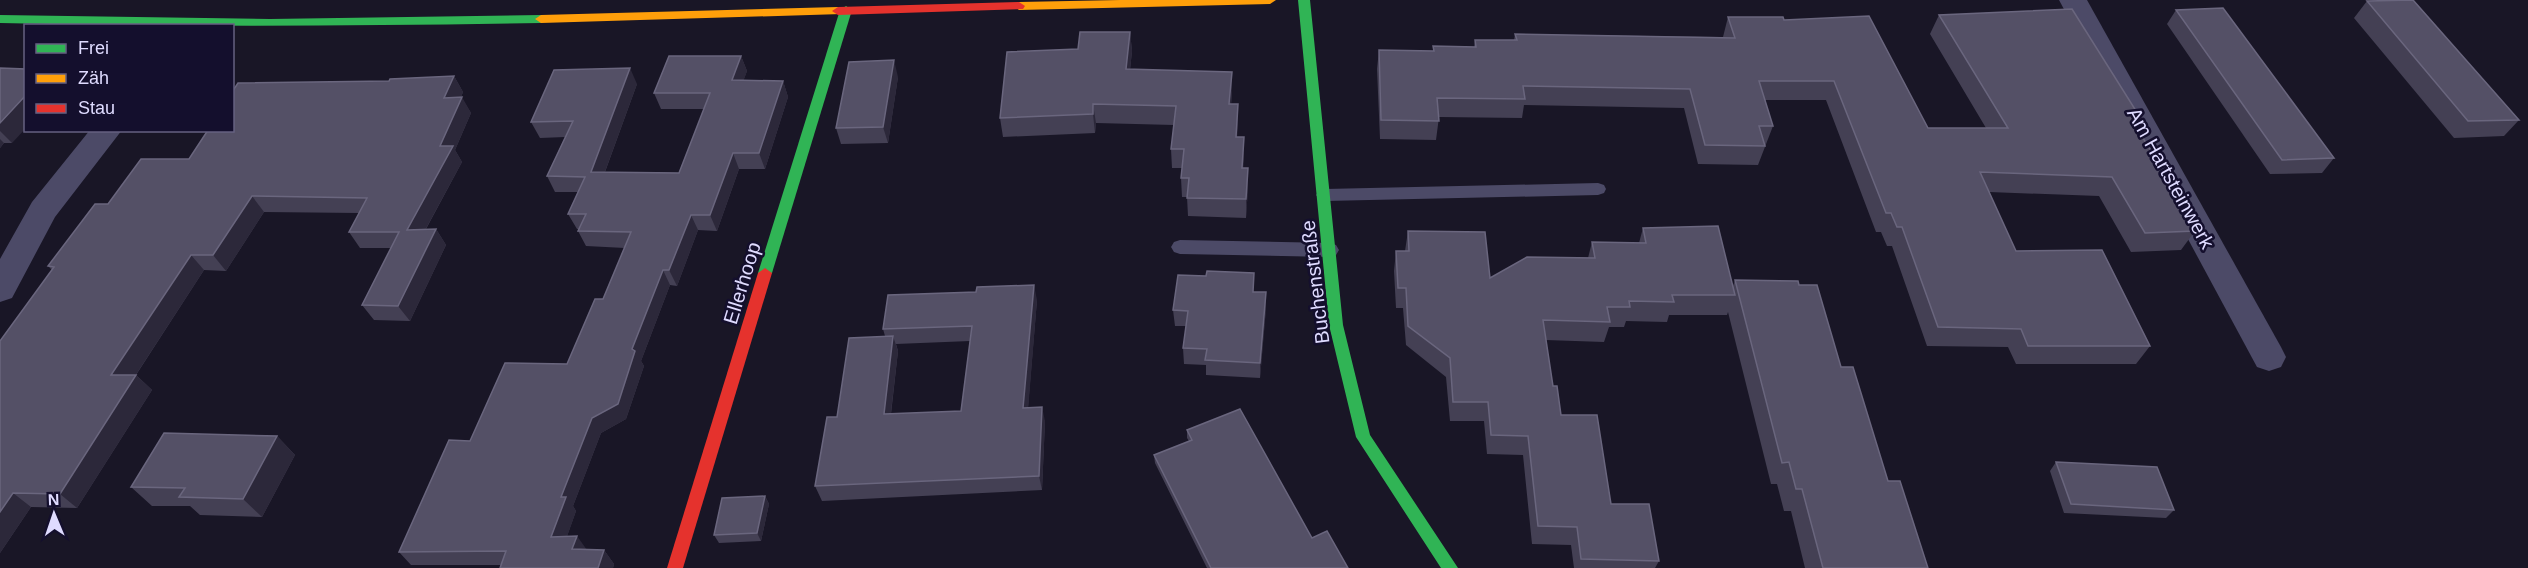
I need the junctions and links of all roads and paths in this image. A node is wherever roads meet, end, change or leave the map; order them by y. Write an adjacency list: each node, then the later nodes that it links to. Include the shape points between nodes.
1 (1270, 0): 4 (street)
2 (1304, 0): 9 (street, Buchenstraße)
3 (2073, 0): 13 (street, Am Hartsteinwerk)
4 (846, 10): 6 (street, via 339,24); 14 (street, Ellerhoop)
5 (0, 19): 6 (street)
6 (193, 24)
7 (105, 132): 12 (street, via 43,210)
8 (1598, 189): 9 (lane)
9 (1325, 195): 11 (street, Buchenstraße)
10 (1180, 247): 11 (lane)
11 (1329, 250): 15 (street, Buchenstraße, via 1336,325 1363,437)
12 (0, 289)
13 (2269, 357)
14 (675, 568)
15 (1450, 568)

